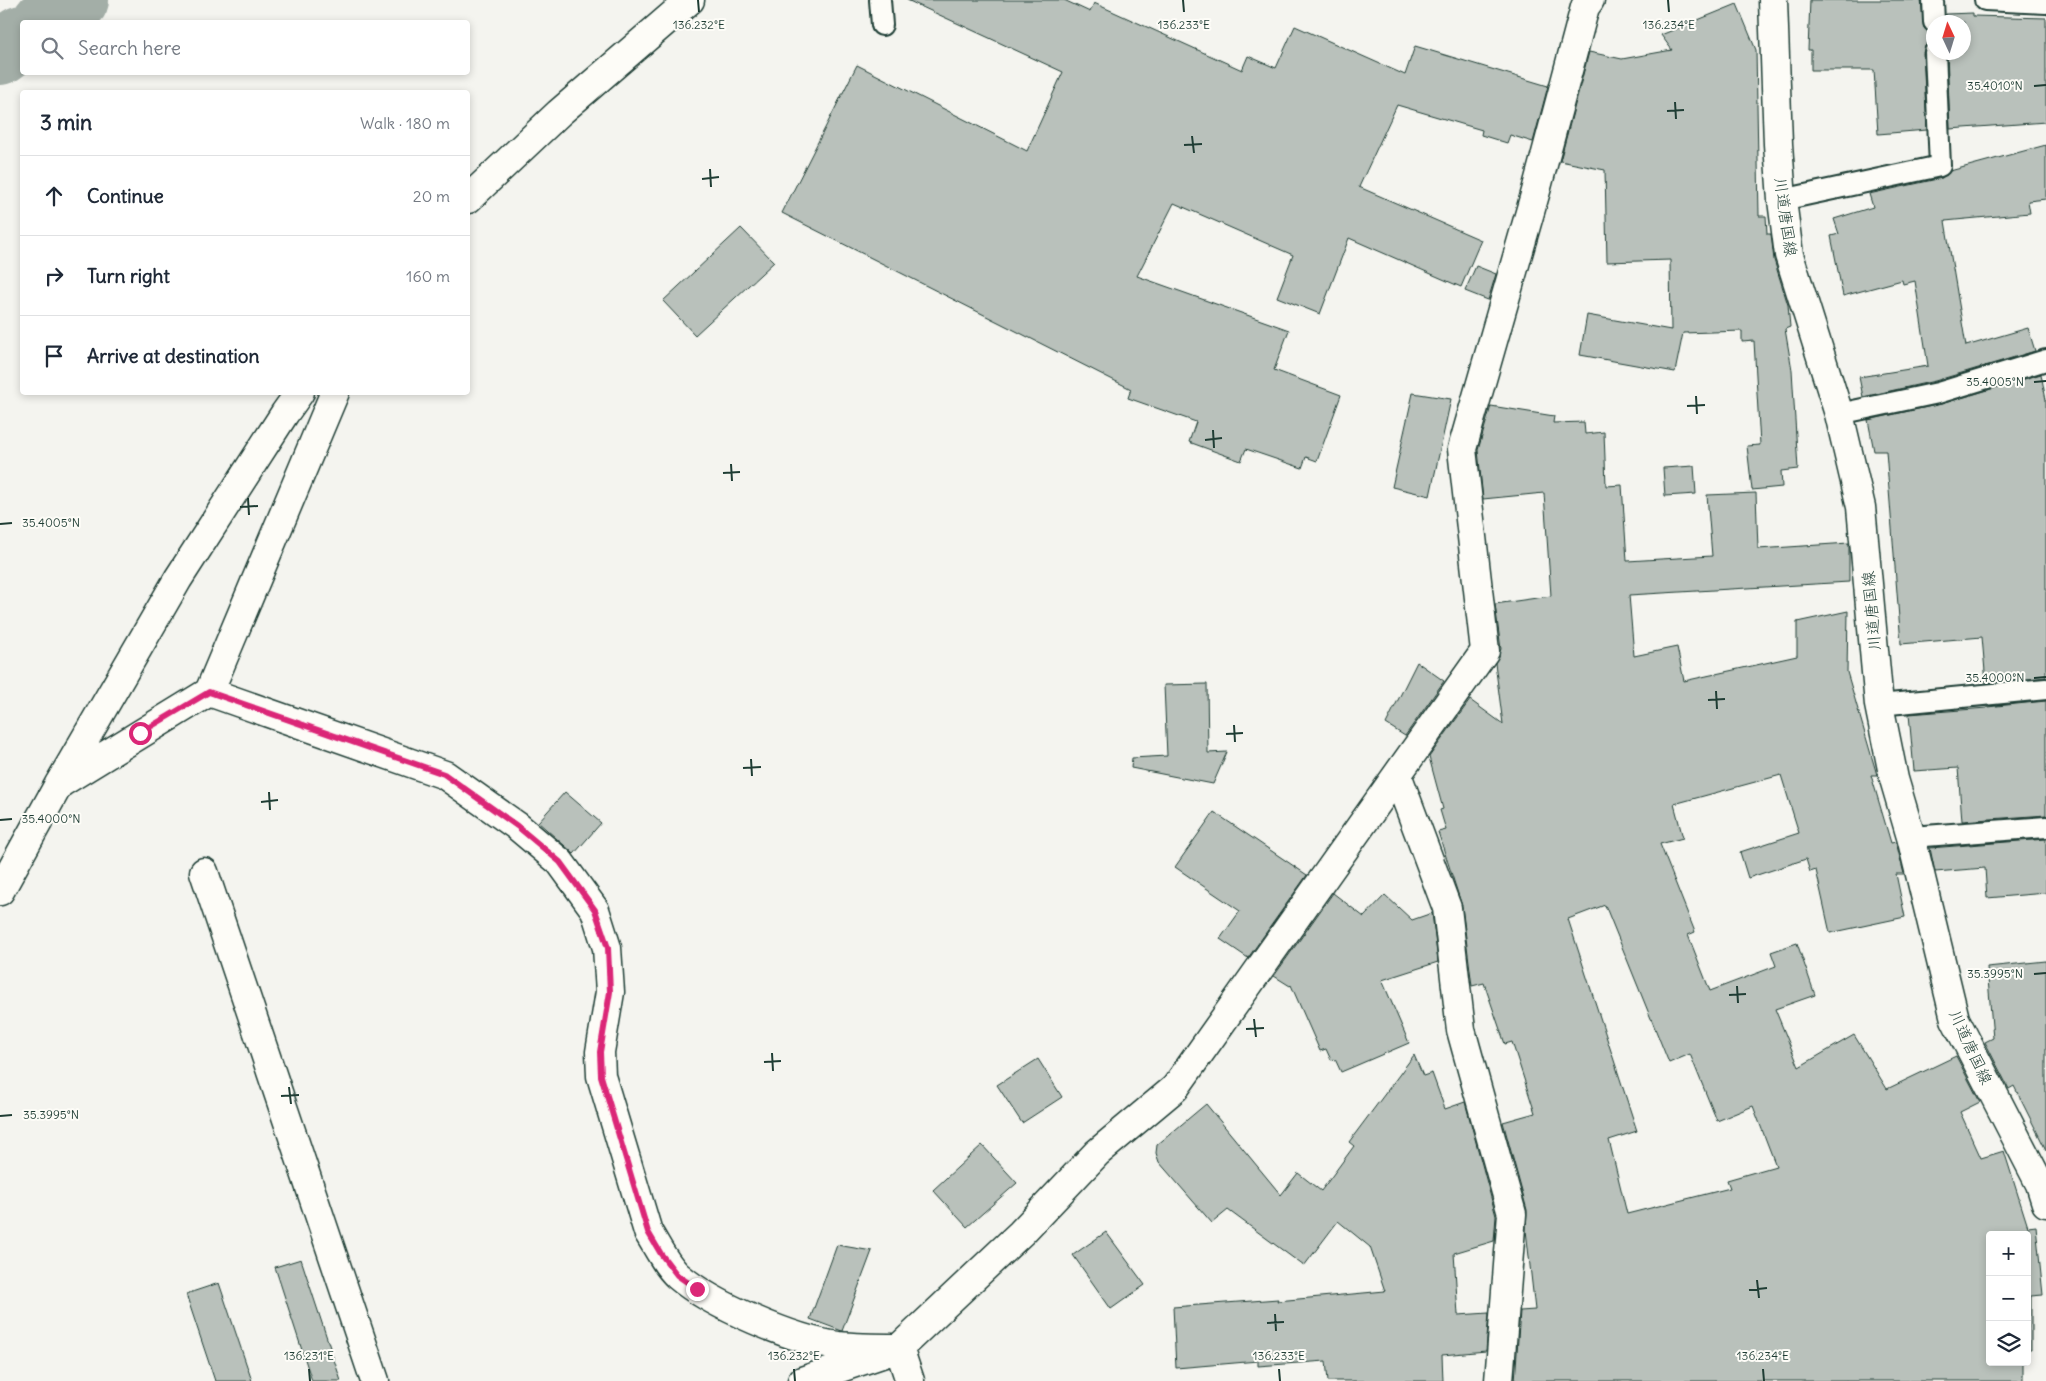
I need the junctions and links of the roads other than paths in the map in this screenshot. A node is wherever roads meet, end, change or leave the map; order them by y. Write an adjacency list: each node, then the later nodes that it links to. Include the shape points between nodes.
1 (690, 0): 11 (street, via 559,113)
2 (880, 0): 9 (lane)
3 (1590, 0): 20 (street, via 1585,7 1462,449 1486,652)
4 (1773, 0): 12 (street, 川道唐国線)
5 (1933, 0): 8 (lane)
6 (1985, 0): 7 (lane)
7 (2046, 2)
8 (1934, 15)
9 (882, 25)
10 (1935, 60): 12 (lane, via 1940,166)
11 (470, 197)
12 (1782, 200): 16 (street, 川道唐国線, via 1789,255)
13 (2046, 360): 16 (lane, via 1938,393)
14 (298, 395): 21 (street, via 178,579)
15 (334, 395): 18 (street)
16 (1839, 414): 19 (street, 川道唐国線, via 1861,507)
17 (2046, 689): 19 (lane)
18 (209, 692): 21 (street); 27 (street, via 444,774 517,826 560,862 595,910 608,948 610,992 600,1052 601,1076 648,1232 661,1254 677,1275 697,1289 721,1304 787,1333 837,1346)
19 (1879, 705): 23 (street, 川道唐国線)
20 (1398, 777): 27 (street, via 1175,1088 1097,1153 1021,1233); 31 (street, via 1447,908 1461,1030 1512,1214)
21 (59, 784): 25 (street)
22 (2046, 827): 23 (lane)
23 (1910, 837): 26 (street, 川道唐国線, via 1955,1020 2040,1184)
24 (204, 872): 28 (street)
25 (0, 891)
26 (2046, 1203)
27 (899, 1348): 29 (street); 30 (street)
28 (375, 1381)
29 (802, 1381)
30 (910, 1381)
31 (1500, 1381)

